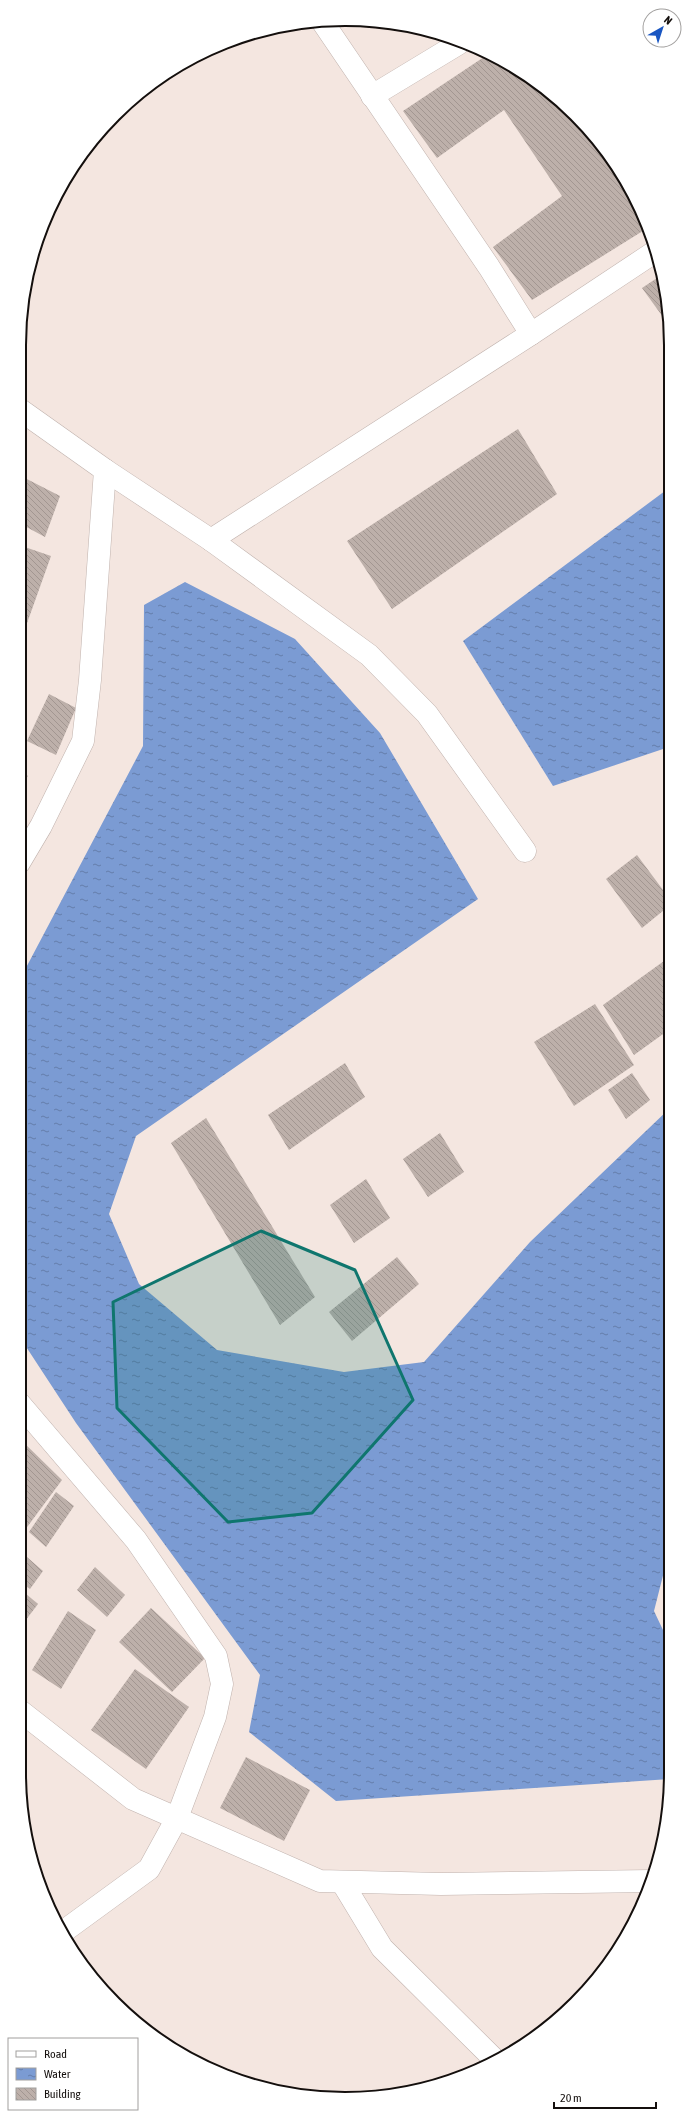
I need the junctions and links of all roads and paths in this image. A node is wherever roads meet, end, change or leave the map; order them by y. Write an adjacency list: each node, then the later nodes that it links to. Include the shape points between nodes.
1 (326, 27): 3 (street)
2 (455, 46): 3 (street)
3 (372, 96): 5 (street, via 489,267)
4 (651, 254): 5 (street)
5 (531, 334): 8 (street)
6 (26, 414): 7 (street)
7 (105, 470): 8 (street); 10 (street, via 90,680 83,741)
8 (211, 540): 9 (street, via 369,655 427,714)
9 (525, 850)
10 (26, 851)
11 (26, 1411): 13 (street, via 136,1540 216,1656 222,1684 215,1717)
12 (26, 1716): 13 (street, via 132,1799)
13 (177, 1818): 15 (street, via 320,1881); 16 (street, via 149,1869)
14 (645, 1881): 15 (street, via 441,1884)
15 (342, 1882): 17 (street, via 382,1948)
16 (67, 1929)
17 (491, 2056)

